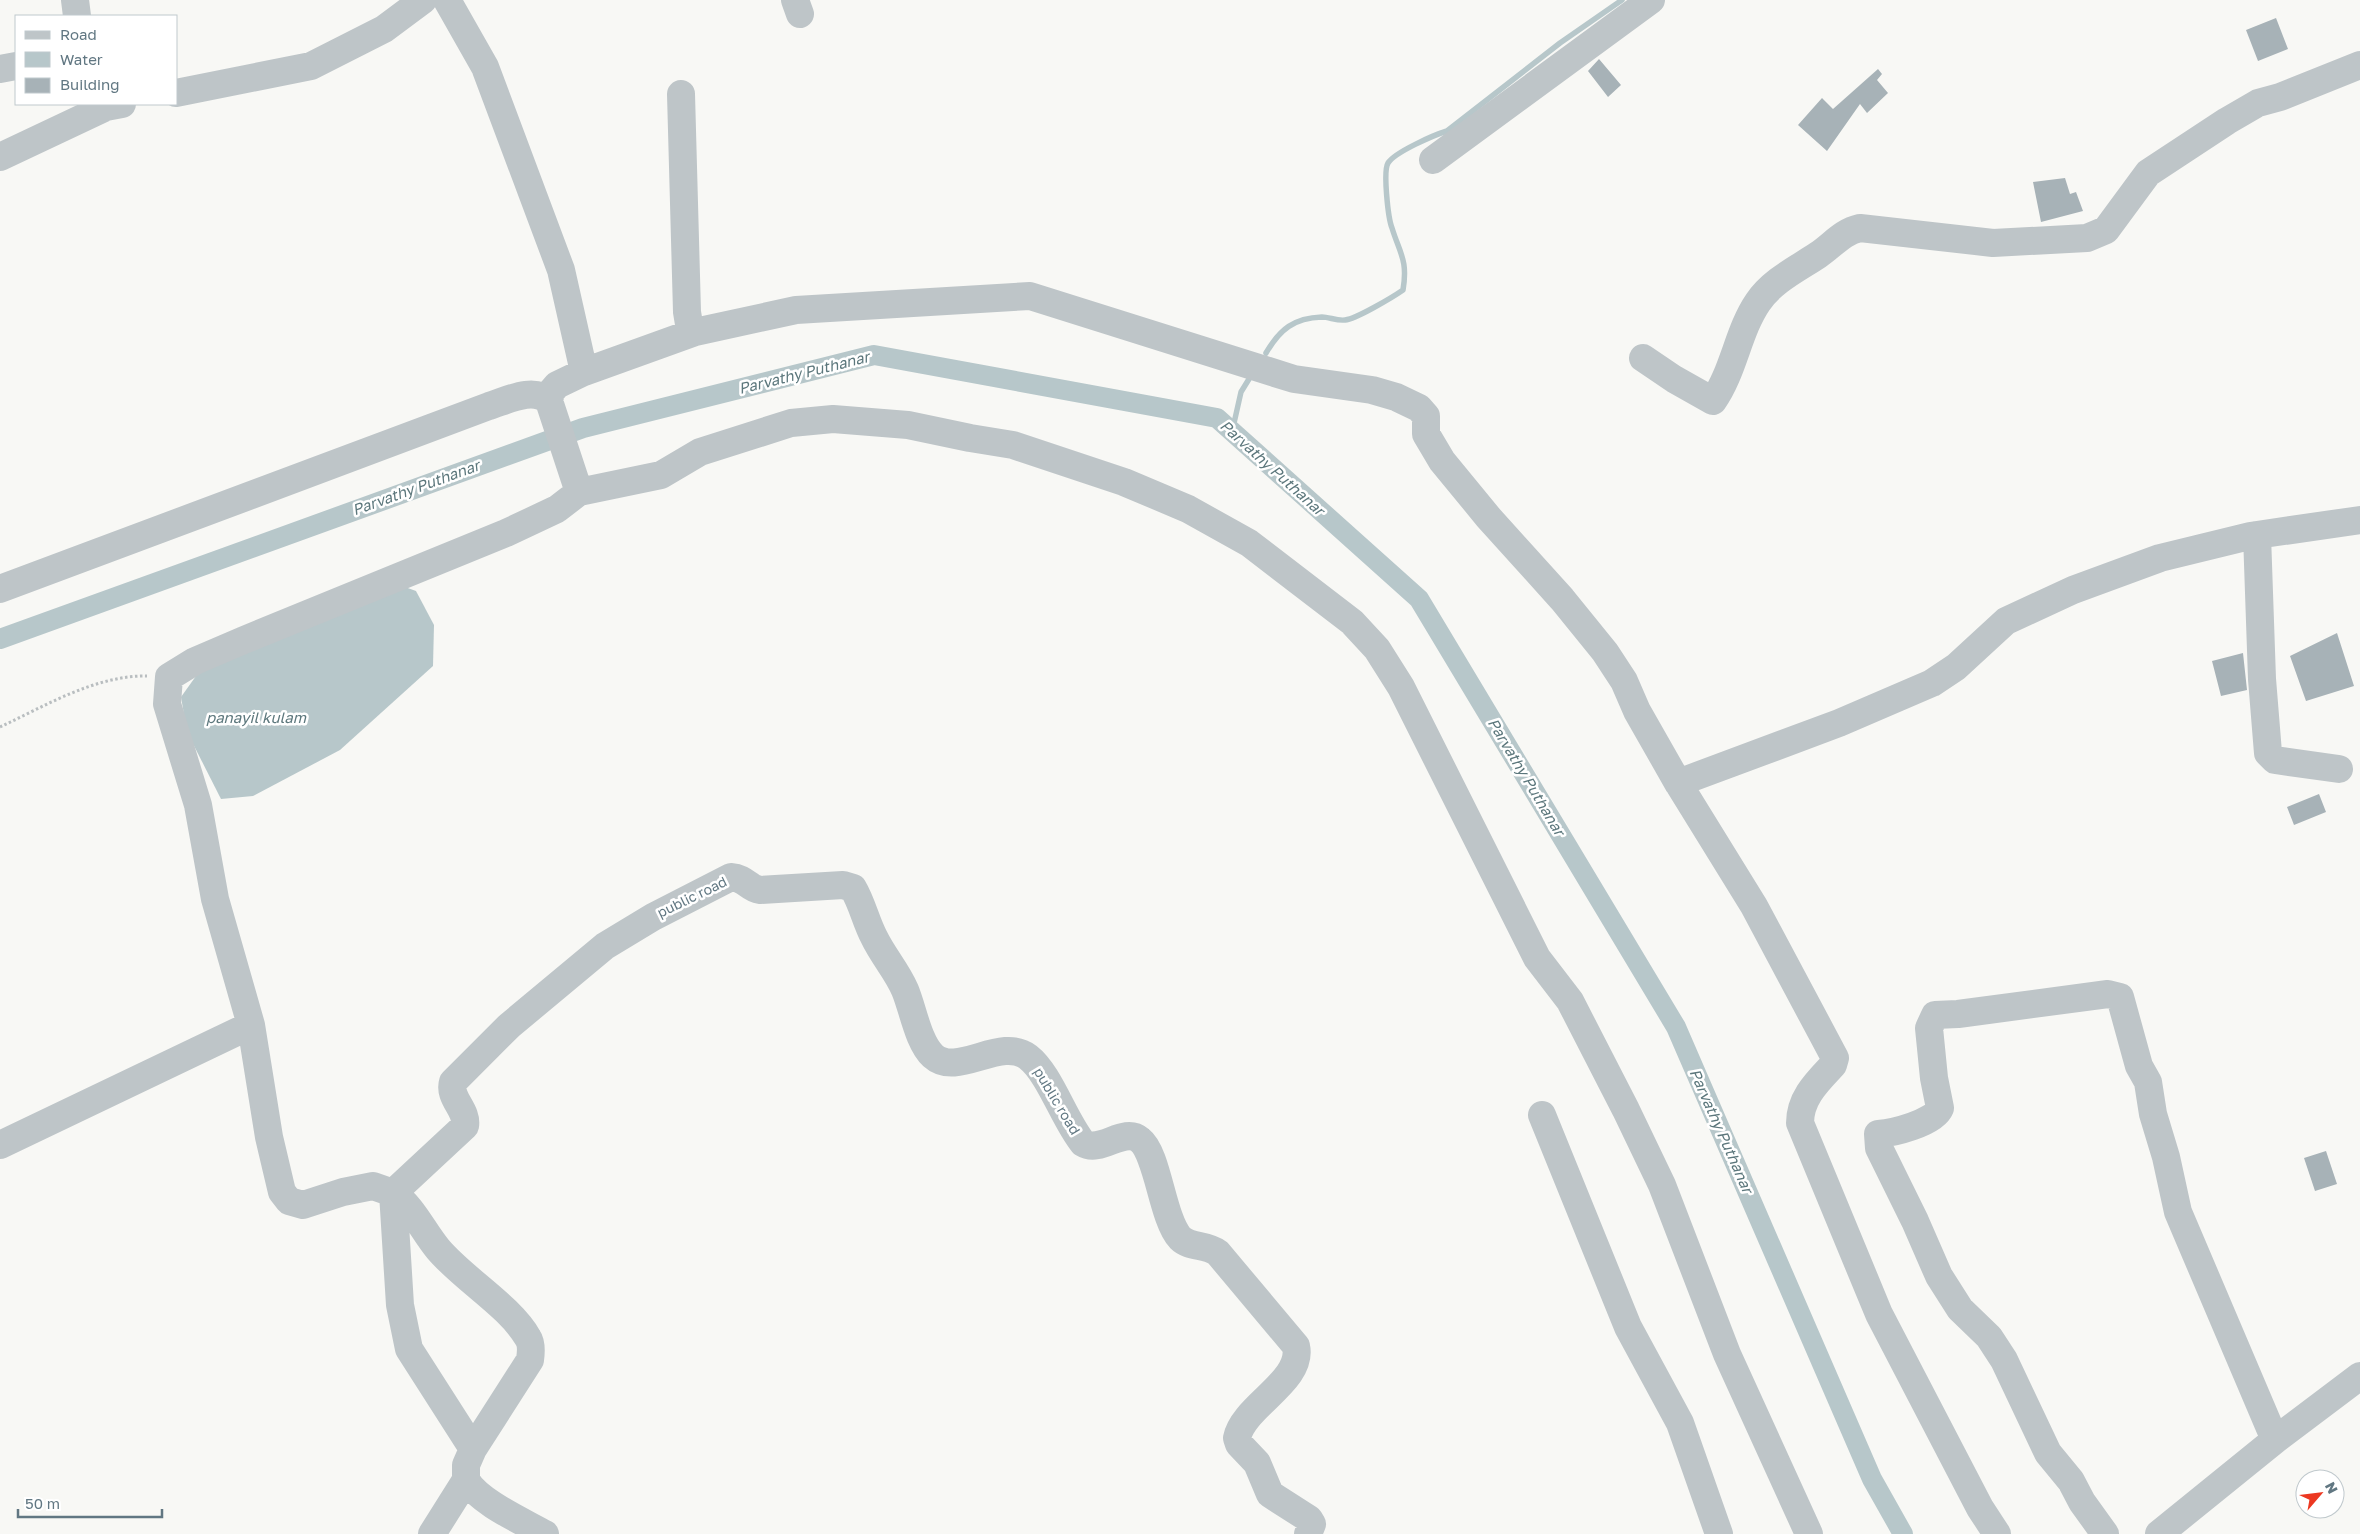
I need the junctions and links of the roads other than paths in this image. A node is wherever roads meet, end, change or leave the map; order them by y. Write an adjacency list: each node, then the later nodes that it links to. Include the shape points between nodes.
1 (75, 0): 5 (street)
2 (423, 0): 9 (street, via 384,29 311,66)
3 (447, 0): 16 (street, via 485,67 558,261)
4 (1651, 0): 13 (street)
5 (77, 15)
6 (2360, 65): 15 (street, via 2258,103 2227,122 2148,173 2106,230 2087,238 1993,243 1860,228 1843,235 1790,272 1757,303 1714,401)
7 (15, 66): 8 (street)
8 (0, 69)
9 (178, 93)
10 (681, 94): 14 (street, via 687,312 689,324)
11 (111, 105): 12 (street)
12 (0, 157)
13 (1432, 160)
14 (695, 332): 16 (street); 23 (street, via 796,310 1030,296 1294,380 1372,390 1404,401 1424,411 1426,434 1442,461 1604,652 1624,682)
15 (1643, 358)
16 (584, 372): 17 (street, via 557,384)
17 (549, 401): 18 (street); 21 (street, via 539,395 528,394 489,406)
18 (577, 484): 24 (street, via 557,509 506,533 236,643 195,661 170,677 167,704 198,806 215,899); 36 (street, via 661,475 700,452 791,423 833,419 908,425 1013,445 1124,482 1188,509 1249,544 1352,622 1377,649 1397,680 1533,950 1570,1001 1626,1110 1662,1185 1727,1354)
19 (2360, 520): 20 (street)
20 (2257, 535): 22 (street, via 2268,753 2276,760); 23 (street, via 2160,558 2073,590 2006,621 1956,667 1932,683 1839,723)
21 (0, 589)
22 (2339, 769)
23 (1678, 783): 37 (street, via 1754,906 1835,1058 1833,1065 1806,1096 1800,1123 1879,1314 1980,1508)
24 (251, 1025): 26 (street); 27 (street, via 268,1137 282,1192 289,1201 303,1205 373,1186)
25 (1542, 1115): 35 (street, via 1628,1327 1680,1423)
26 (0, 1144)
27 (393, 1193): 30 (street, via 400,1305 409,1349); 30 (street, via 410,1208 450,1262 514,1320 529,1339 530,1360); 34 (street, public road, via 465,1126 466,1119 452,1092 452,1082 509,1026 605,946 731,877 740,878 760,890 843,885 853,888 875,940 896,971 923,1042 932,1055 948,1062 1009,1050 1020,1052 1035,1063 1082,1143 1094,1147 1128,1136 1139,1138 1149,1154 1180,1238 1189,1244 1218,1252 1262,1308 1293,1340 1297,1356 1293,1367 1247,1420 1237,1438 1257,1463 1270,1494 1309,1519 1312,1524)
28 (2358, 1381): 29 (street)
29 (2275, 1440): 38 (street, via 2178,1212 2148,1082 2139,1066 2120,997 2108,994 1935,1015 1929,1028 1940,1108 1934,1117 1878,1134 1879,1148 1916,1221 1939,1276 1960,1309 1989,1337 2004,1360 2048,1453 2072,1481 2082,1502); 39 (street)
30 (473, 1449): 31 (street, via 466,1465)
31 (466, 1480): 32 (street); 33 (street, via 498,1507)
32 (432, 1534)
33 (545, 1534)
34 (1308, 1534)
35 (1719, 1534)
36 (1809, 1534)
37 (1997, 1534)
38 (2105, 1534)
39 (2159, 1534)

